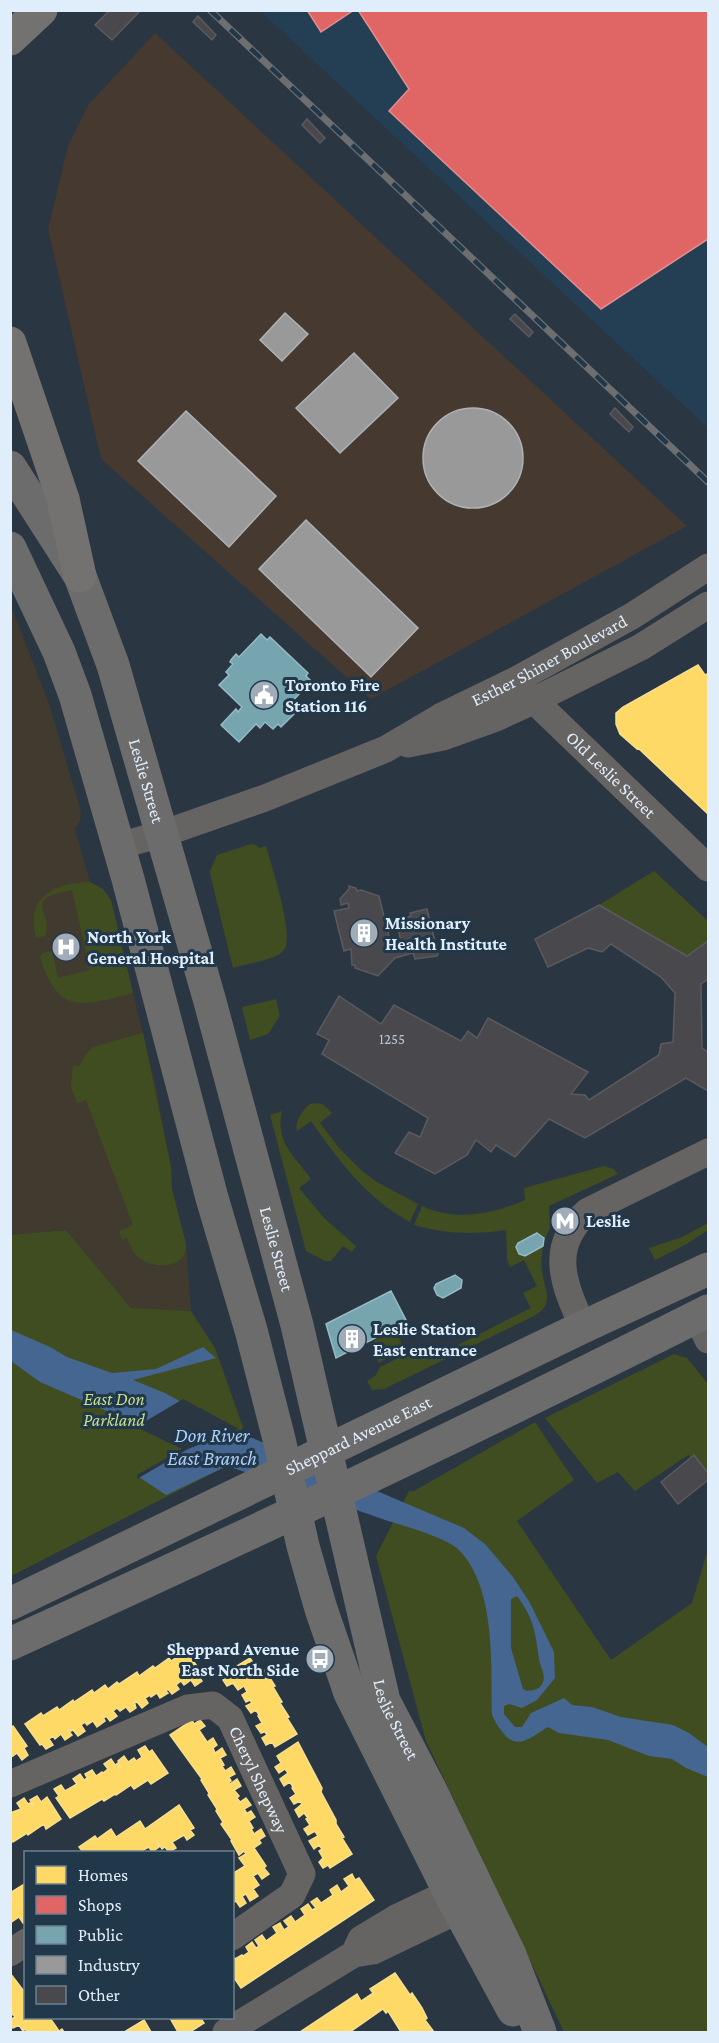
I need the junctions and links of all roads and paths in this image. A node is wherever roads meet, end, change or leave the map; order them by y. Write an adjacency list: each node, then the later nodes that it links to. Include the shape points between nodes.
1 (40, 10): 2 (highway)
2 (12, 37)
3 (10, 343): 7 (highway, via 63,499)
4 (10, 467): 7 (main road, Leslie Street)
5 (10, 548): 13 (main road, Leslie Street, via 75,695)
6 (708, 567): 9 (street, Esther Shiner Boulevard, via 632,616)
7 (80, 576): 12 (main road, Leslie Street, via 113,665)
8 (708, 605): 10 (street, Esther Shiner Boulevard, via 641,647)
9 (514, 681): 10 (street, Old Leslie Street); 11 (street, Esther Shiner Boulevard)
10 (533, 702): 11 (street, Esther Shiner Boulevard, via 443,737); 14 (street, Old Leslie Street)
11 (386, 749): 12 (street, Esther Shiner Boulevard)
12 (162, 834): 13 (street, Esther Shiner Boulevard); 19 (main road, Leslie Street, via 297,1325)
13 (118, 846): 20 (main road, Leslie Street)
14 (708, 868)
15 (708, 1152): 18 (street, via 588,1211 578,1220 564,1249 562,1272)
16 (708, 1269): 18 (main road, Sheppard Avenue East)
17 (704, 1322): 21 (main road)
18 (583, 1327): 19 (main road, Sheppard Avenue East)
19 (327, 1451): 20 (main road, Sheppard Avenue East); 21 (main road, Leslie Street)
20 (286, 1470): 22 (main road, Leslie Street); 23 (main road, Sheppard Avenue East)
21 (337, 1493): 22 (main road); 26 (main road, Leslie Street, via 384,1701 430,1789)
22 (295, 1512): 24 (main road); 26 (main road, Leslie Street, via 321,1609 350,1694)
23 (10, 1604)
24 (10, 1644)
25 (10, 1784): 27 (street, Cheryl Shepway, via 188,1708 213,1705 230,1718 302,1874 292,1895)
26 (466, 1895): 30 (street, via 446,1916 373,1951 354,1954); 31 (main road, Leslie Street); 32 (main road, Leslie Street, via 510,1955)
27 (234, 1936)
28 (24, 1943): 29 (street)
29 (10, 1953)
30 (238, 2025)
31 (525, 2032)
32 (540, 2032)

